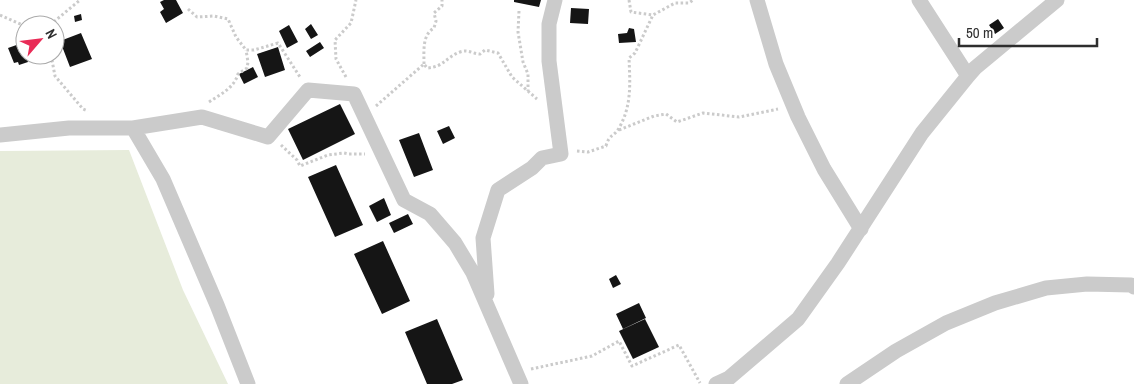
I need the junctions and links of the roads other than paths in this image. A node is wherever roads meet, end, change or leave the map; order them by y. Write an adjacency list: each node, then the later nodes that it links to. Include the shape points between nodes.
1 (555, 0): 10 (street, via 550,24 549,61 560,154 542,158 498,190 483,238)
2 (758, 0): 8 (street, via 776,64 794,106 824,169)
3 (919, 0): 5 (street)
4 (1057, 0): 5 (street)
5 (968, 76): 8 (street, via 922,133)
6 (133, 128): 7 (street, via 69,128); 10 (street, via 202,117 268,137 308,90 354,94 404,200 430,214 455,243); 12 (street, via 163,179)
7 (0, 135)
8 (861, 228): 13 (street, via 798,319 729,378)
9 (1134, 287): 14 (street, via 1087,284 1046,288 995,302 946,323)
10 (488, 306): 11 (street)
11 (518, 378)
12 (248, 384)
13 (716, 384)
14 (847, 384)

